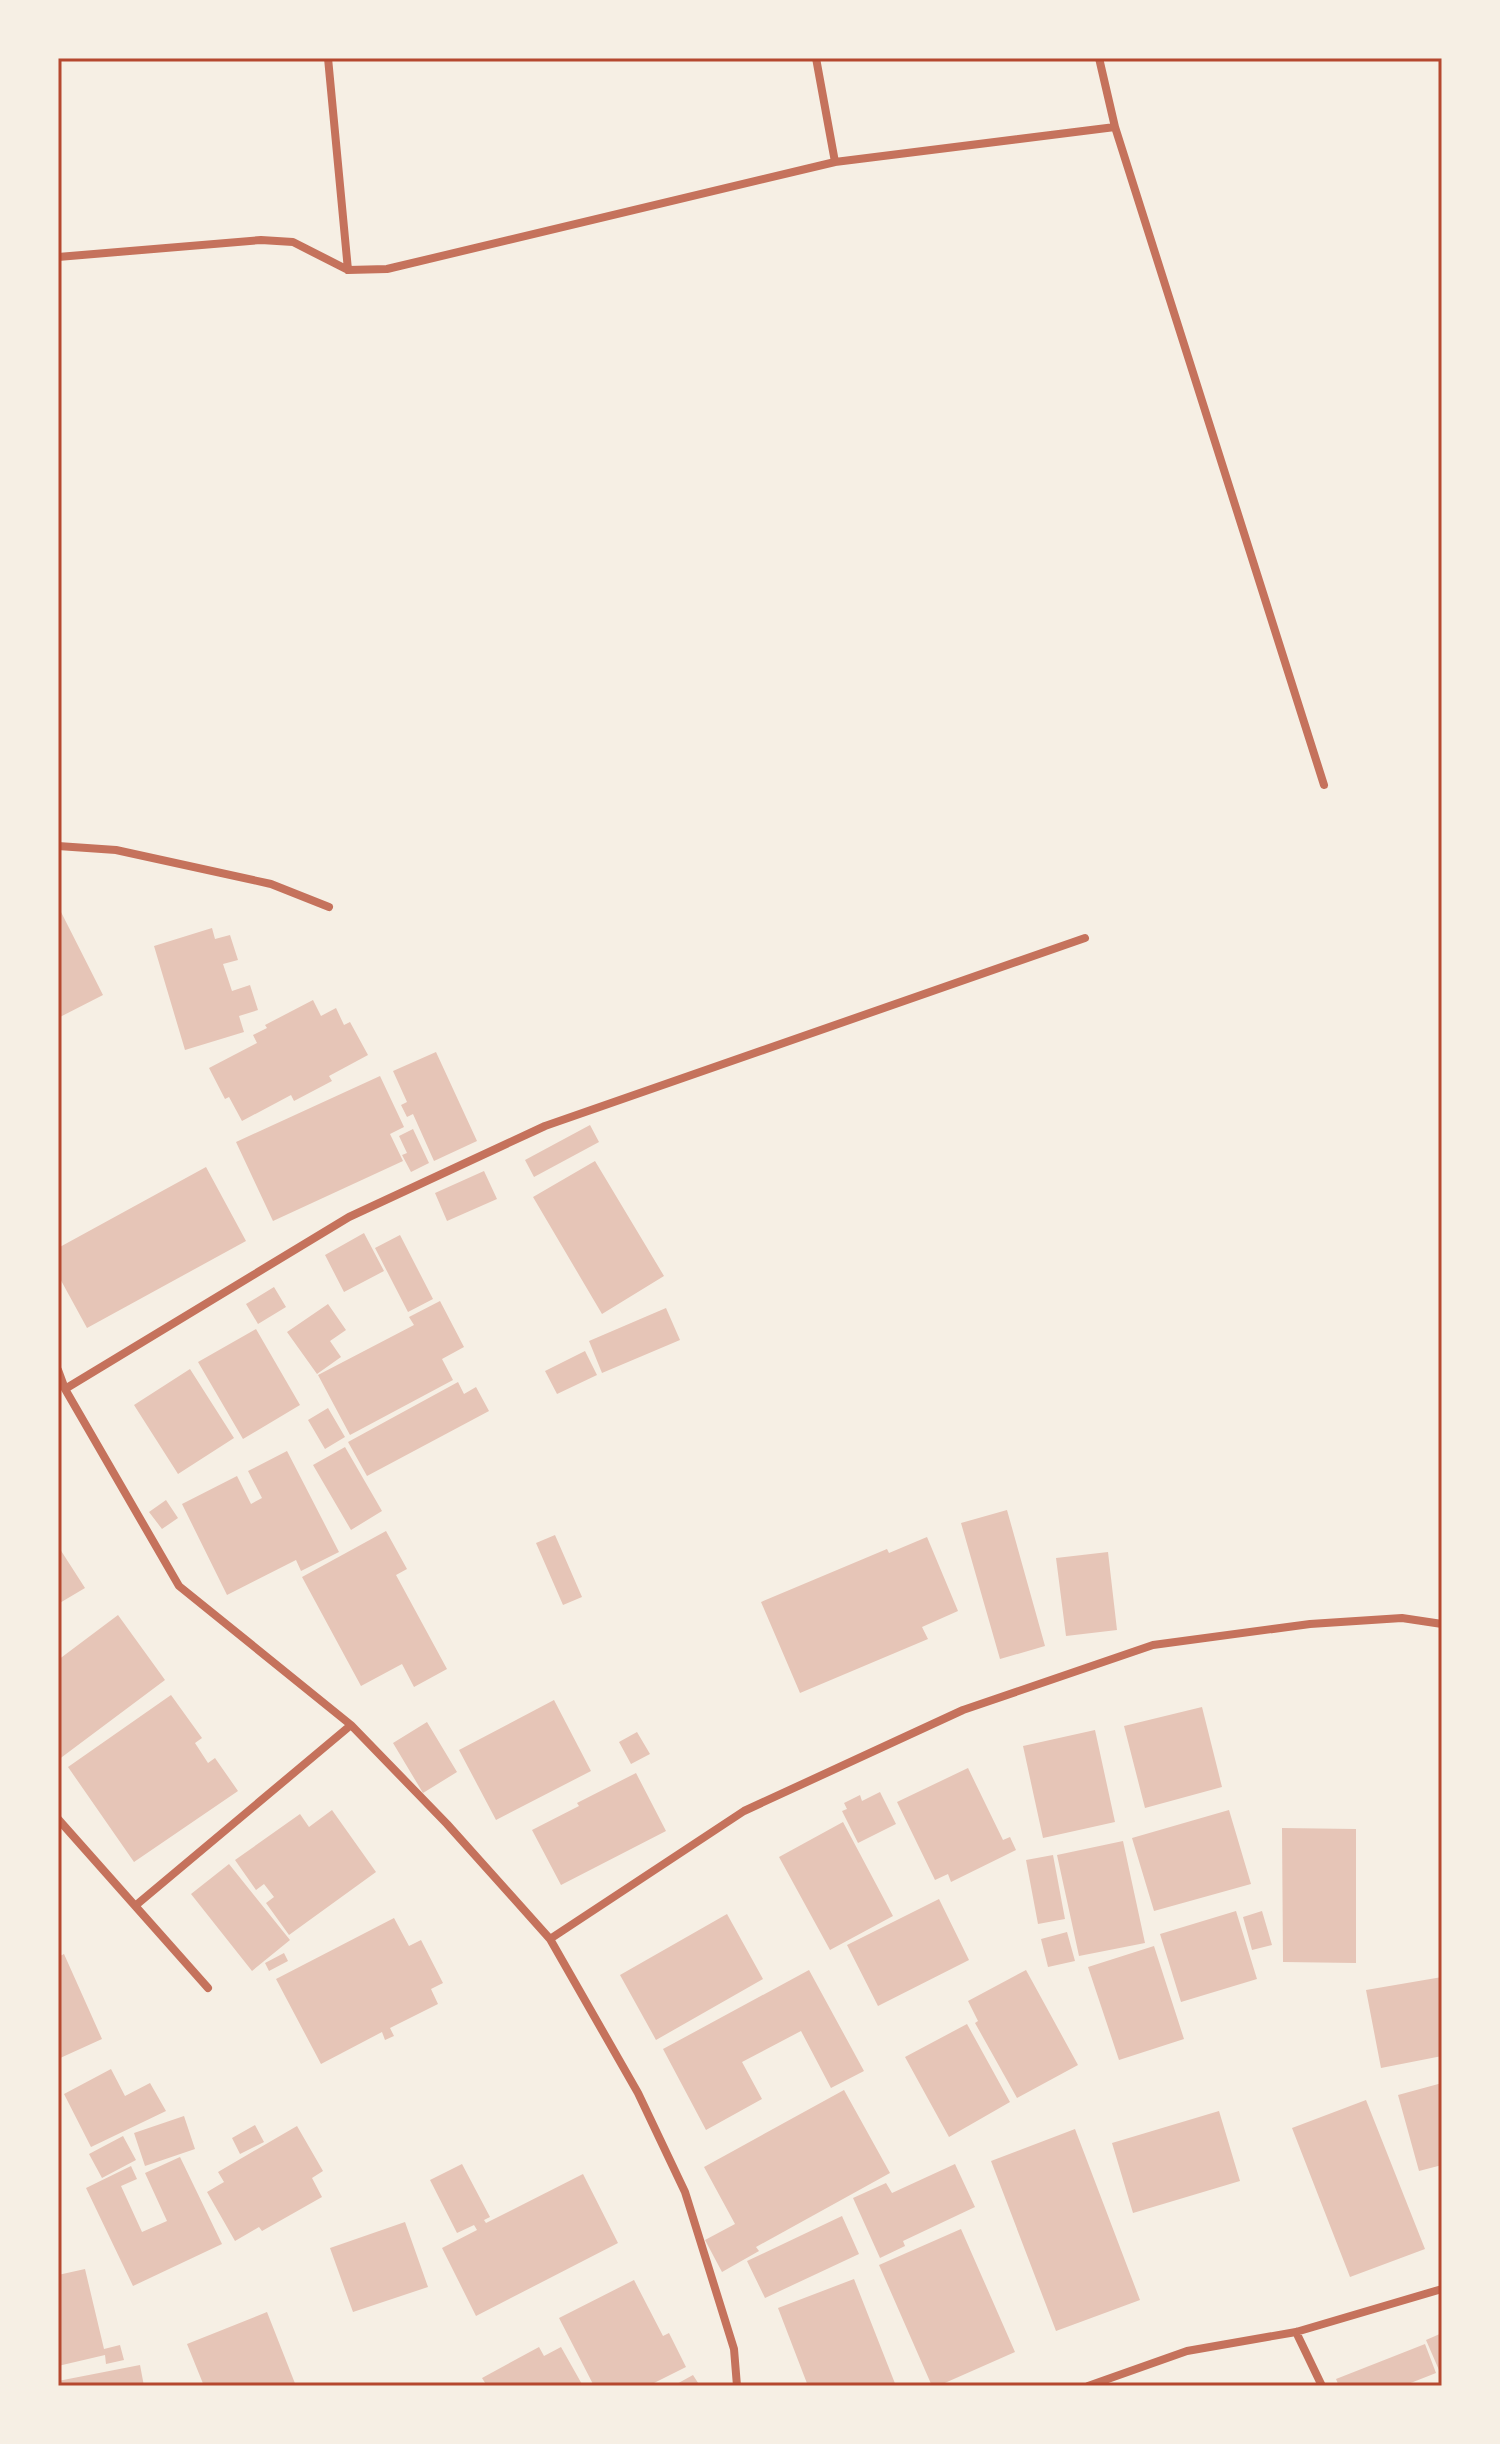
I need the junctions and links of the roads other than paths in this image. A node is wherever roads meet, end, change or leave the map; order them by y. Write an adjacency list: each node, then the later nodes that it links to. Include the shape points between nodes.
1 (328, 58): 7 (street)
2 (816, 58): 5 (street)
3 (1099, 58): 4 (street)
4 (1115, 127): 5 (street); 8 (street)
5 (835, 162): 7 (street, via 387,269)
6 (58, 257): 7 (street, via 261,240 293,242)
7 (348, 270)
8 (1324, 785)
9 (58, 846): 10 (street, via 116,850 271,884)
10 (329, 907)
11 (1085, 938): 13 (street, via 545,1126 349,1217)
12 (58, 1370): 13 (street)
13 (65, 1389): 15 (street, via 179,1586)
14 (1442, 1624): 18 (street, via 1402,1618 1310,1624 1153,1645 963,1710 744,1811)
15 (351, 1725): 17 (street); 18 (street)
16 (58, 1819): 17 (street)
17 (135, 1906): 19 (street)
18 (550, 1939): 22 (street, via 638,2093 685,2192 734,2349)
19 (208, 1988)
20 (1442, 2289): 21 (street)
21 (1296, 2332): 23 (street, via 1187,2351); 24 (street)
22 (737, 2386)
23 (1088, 2386)
24 (1322, 2386)

